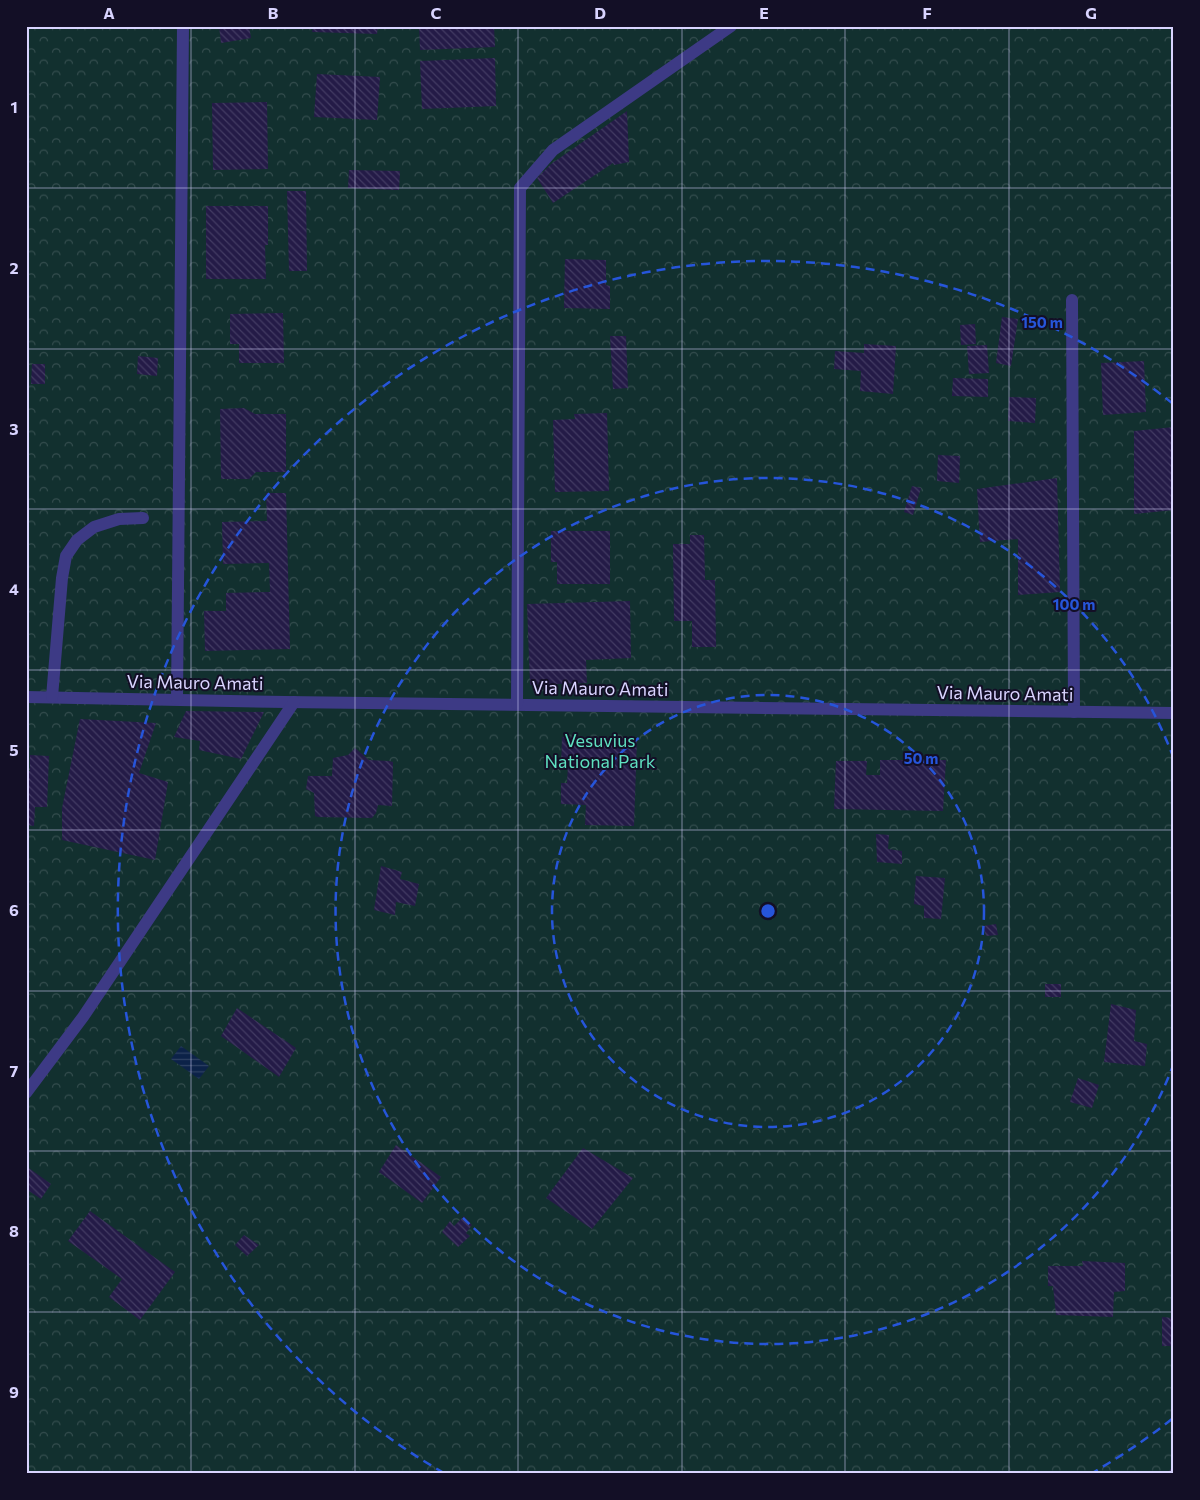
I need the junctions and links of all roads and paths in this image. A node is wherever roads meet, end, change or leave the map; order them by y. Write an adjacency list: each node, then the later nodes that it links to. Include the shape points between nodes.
1 (183, 26): 7 (street)
2 (731, 26): 9 (street, via 553,150 520,188)
3 (1072, 300): 10 (street)
4 (143, 518): 6 (street, via 118,519 94,527 77,540 66,556)
5 (26, 697): 6 (street, Via Mauro Amati)
6 (52, 697): 7 (street, Via Mauro Amati)
7 (178, 700): 8 (street, Via Mauro Amati)
8 (294, 702): 9 (street, Via Mauro Amati); 12 (street, via 82,1017)
9 (518, 704): 10 (street, Via Mauro Amati)
10 (1074, 712): 11 (street, Via Mauro Amati)
11 (1174, 713)
12 (26, 1093)

